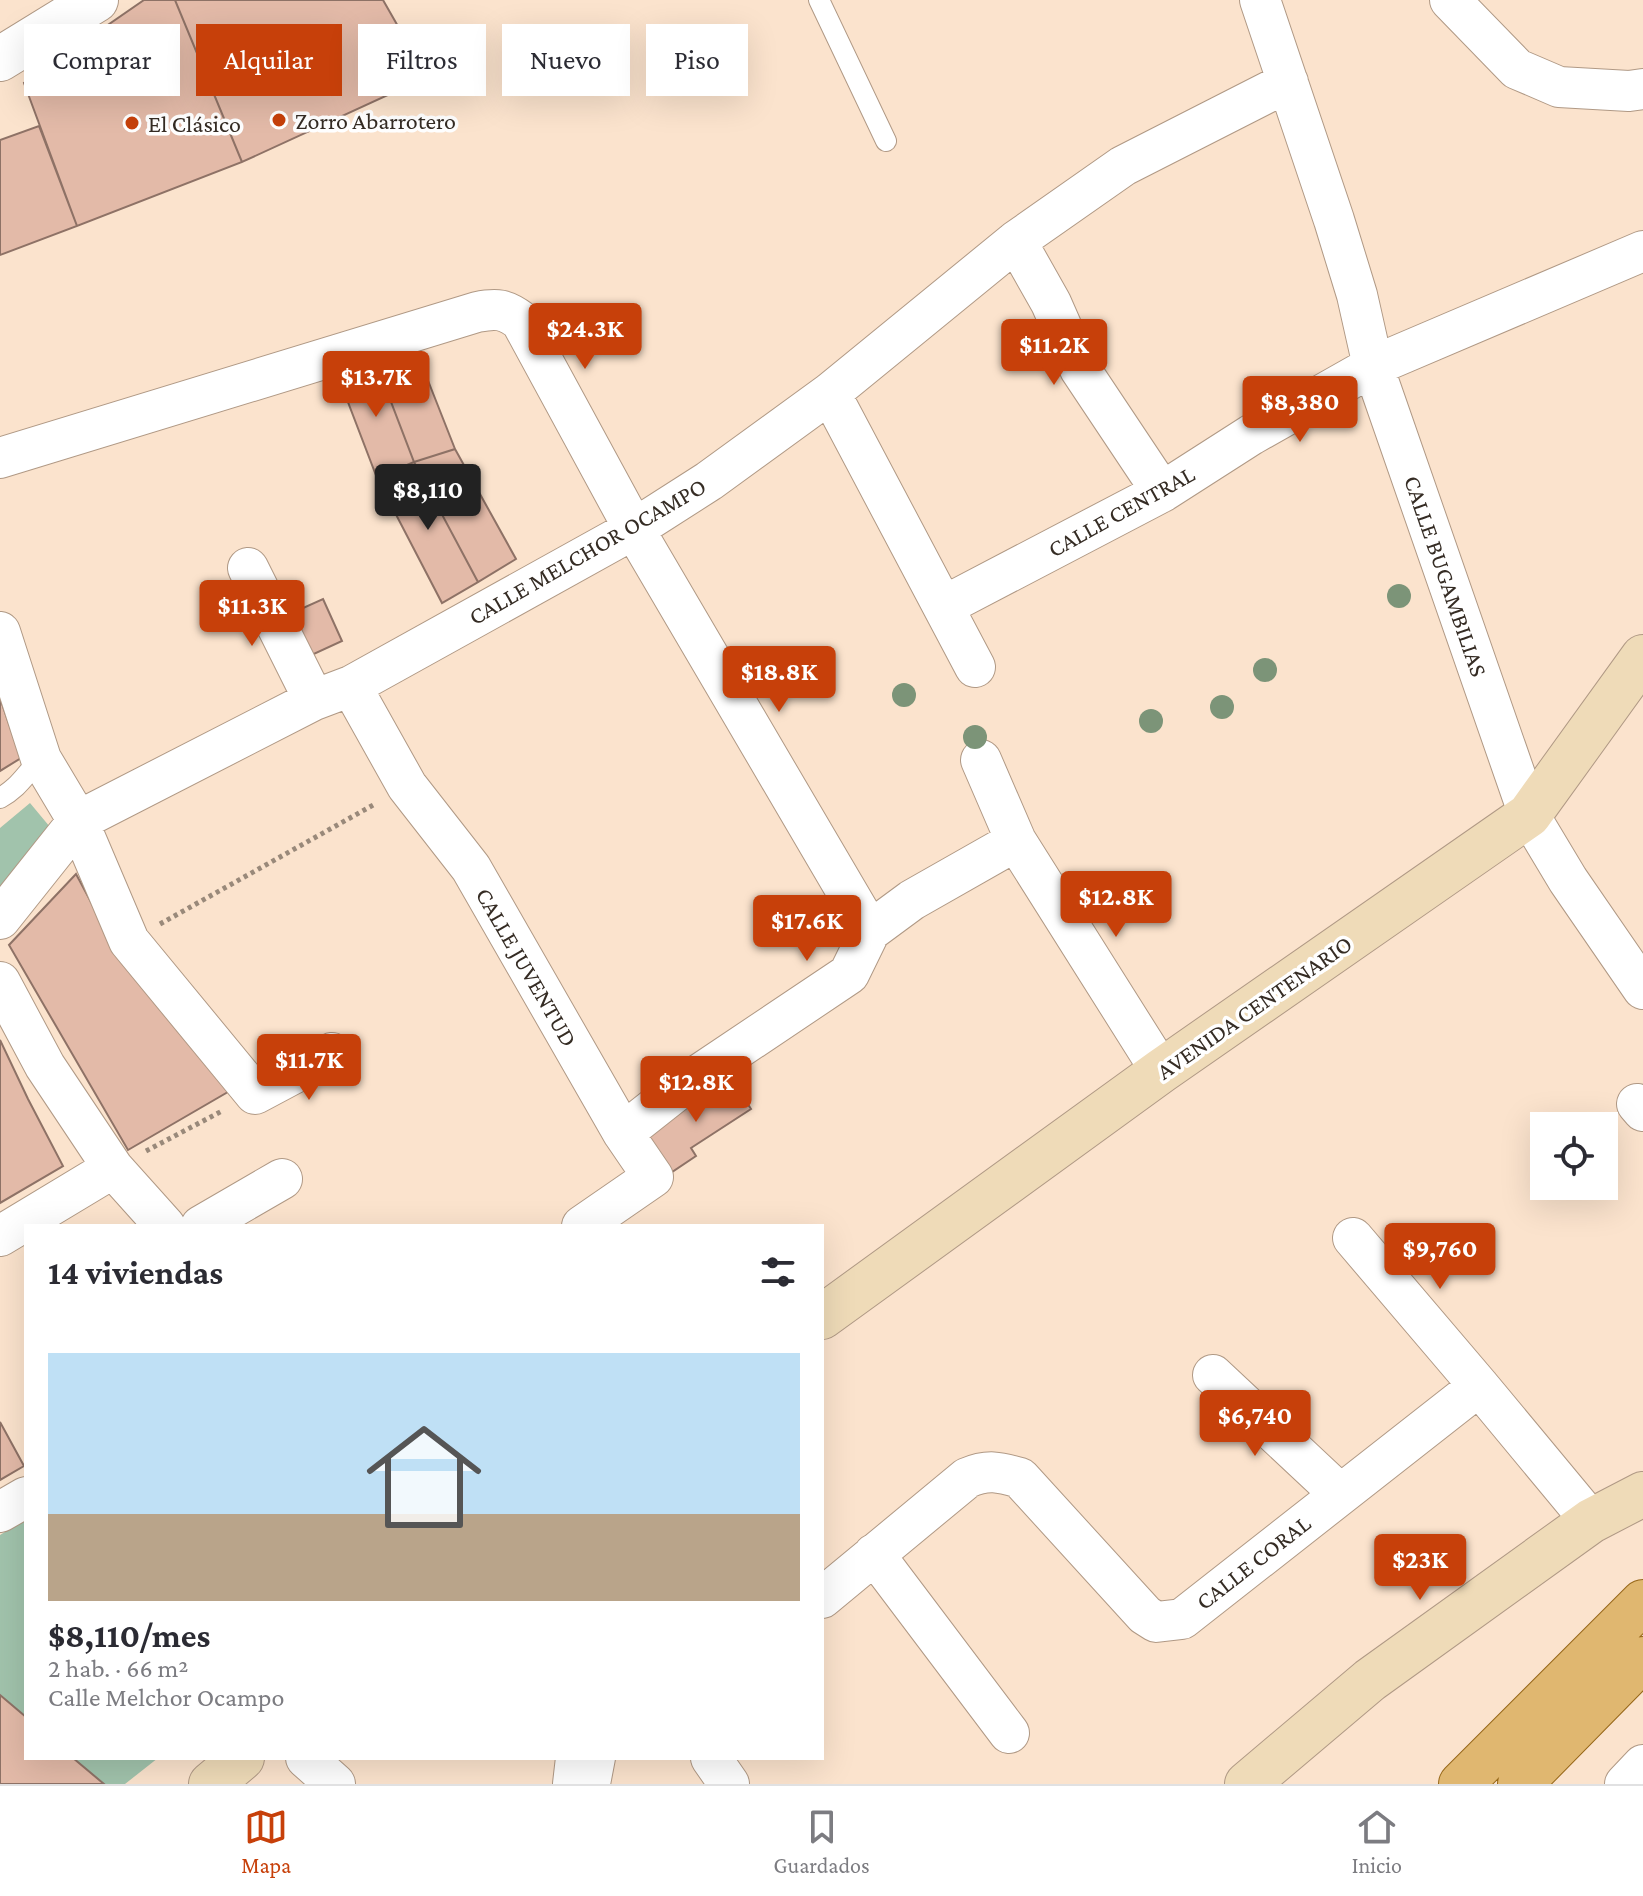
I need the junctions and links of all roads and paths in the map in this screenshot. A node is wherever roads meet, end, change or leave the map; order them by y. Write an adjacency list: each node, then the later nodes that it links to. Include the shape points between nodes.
1 (96, 0): 5 (street)
2 (819, 0): 8 (lane)
3 (1260, 0): 6 (street, CALLE BUGAMBILIAS)
4 (1450, 0): 7 (street, via 1517,69 1559,87)
5 (0, 59)
6 (1288, 82): 9 (street, CALLE MELCHOR OCAMPO, via 1123,166); 11 (street, CALLE BUGAMBILIAS, via 1357,295)
7 (1643, 89)
8 (886, 141)
9 (1016, 241): 12 (street, CALLE MELCHOR OCAMPO); 14 (street, via 1080,369)
10 (1643, 251): 11 (street, CALLE CENTRAL)
11 (1373, 366): 14 (street, CALLE CENTRAL); 27 (street, CALLE BUGAMBILIAS)
12 (830, 393): 15 (street, CALLE MELCHOR OCAMPO); 17 (street)
13 (0, 458): 15 (street, via 493,309 521,321)
14 (1162, 492): 17 (street, CALLE CENTRAL)
15 (634, 529): 21 (street, CALLE MELCHOR OCAMPO); 31 (street)
16 (248, 568): 22 (street)
17 (944, 606): 20 (street)
18 (0, 632): 23 (street)
19 (1643, 657): 27 (main road, AVENIDA CENTENARIO)
20 (975, 667)
21 (351, 686): 22 (street, CALLE MELCHOR OCAMPO); 25 (street, CALLE JUVENTUD)
22 (314, 700): 28 (street, CALLE MELCHOR OCAMPO)
23 (41, 759): 26 (lane, via 16,789); 28 (street)
24 (981, 760): 29 (street)
25 (407, 786): 32 (path); 38 (street, CALLE JUVENTUD, via 471,868)
26 (0, 798)
27 (1529, 815): 34 (street, CALLE BUGAMBILIAS); 36 (main road, AVENIDA CENTENARIO)
28 (78, 821): 30 (street, CALLE MELCHOR OCAMPO); 32 (street)
29 (1016, 841): 31 (street, via 912,900); 36 (street)
30 (0, 919)
31 (870, 931): 38 (street, via 849,974 685,1084)
32 (129, 941): 37 (street)
33 (0, 982): 39 (street, via 45,1066)
34 (1643, 989)
35 (332, 1053): 37 (street)
36 (1161, 1071): 46 (main road, AVENIDA CENTENARIO)
37 (255, 1094): 39 (path)
38 (623, 1133): 43 (street, CALLE JUVENTUD, via 653,1177)
39 (113, 1168): 41 (street); 44 (street)
40 (282, 1179): 42 (street)
41 (163, 1224)
42 (204, 1224)
43 (585, 1224)
44 (0, 1236)
45 (1353, 1238): 48 (street)
46 (824, 1316)
47 (1213, 1375): 49 (street)
48 (1479, 1386): 49 (street, CALLE CORAL); 53 (street)
49 (1340, 1494): 54 (street, CALLE CORAL, via 1182,1619 1169,1622 1145,1615 1020,1478 1000,1472 967,1478)
50 (1643, 1494): 53 (main road)
51 (24, 1498): 52 (street)
52 (0, 1512)
53 (1591, 1521): 70 (main road, via 1370,1680)
54 (874, 1554): 55 (street, CALLE CORAL); 58 (street)
55 (824, 1596)
56 (1643, 1602): 71 (main road)
57 (1643, 1659): 72 (main road)
58 (1009, 1733)
59 (240, 1760): 65 (main road)
60 (308, 1760): 66 (street)
61 (576, 1760): 67 (street)
62 (600, 1760): 68 (street)
63 (712, 1760): 69 (street)
64 (1643, 1765): 73 (street)
65 (211, 1784)
66 (335, 1784)
67 (573, 1784)
68 (595, 1784)
69 (729, 1784)
70 (1247, 1784)
71 (1461, 1784)
72 (1520, 1784)
73 (1625, 1784)

